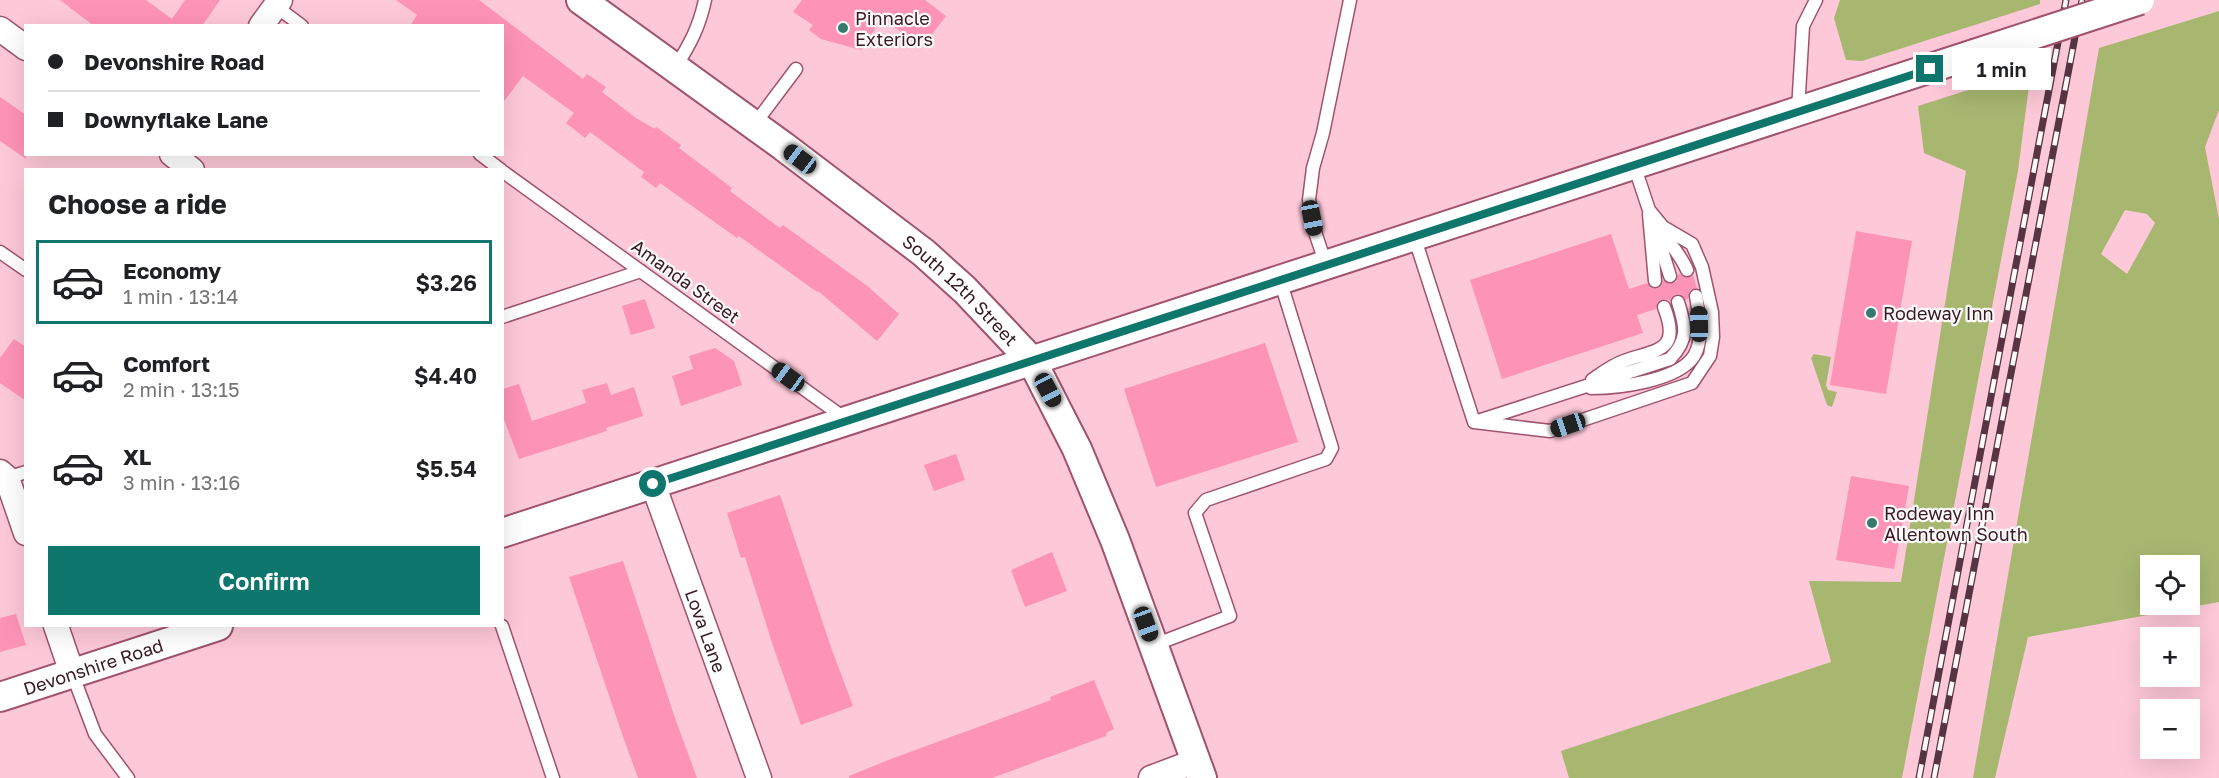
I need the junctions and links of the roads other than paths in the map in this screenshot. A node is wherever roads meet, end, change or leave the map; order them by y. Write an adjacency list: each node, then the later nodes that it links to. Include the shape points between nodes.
1 (581, 0): 10 (street, South 12th Street)
2 (705, 0): 10 (lane, via 700,23)
3 (1350, 0): 23 (lane, via 1309,200)
4 (1816, 0): 12 (lane, via 1803,26)
5 (2140, 0): 12 (street, bridge)
6 (271, 8): 7 (lane)
7 (299, 24)
8 (0, 29): 9 (street)
9 (24, 47)
10 (675, 68): 13 (street, South 12th Street)
11 (796, 69): 13 (lane)
12 (1798, 112): 16 (street)
13 (754, 125): 34 (street, South 12th Street, via 924,253)
14 (174, 156): 17 (street)
15 (483, 156): 18 (lane, Amanda Street)
16 (1634, 165): 20 (lane); 21 (street)
17 (190, 168)
18 (499, 168)
19 (504, 171): 26 (lane, Amanda Street)
20 (1649, 210): 25 (lane); 27 (lane); 29 (lane); 37 (lane, via 1664,227 1692,244 1708,289 1713,337 1710,356 1692,383 1550,431)
21 (1414, 236): 23 (street); 37 (lane)
22 (0, 252): 24 (lane)
23 (1326, 265): 28 (street)
24 (24, 269)
25 (1687, 270)
26 (640, 271): 33 (lane); 36 (lane, Amanda Street)
27 (1670, 276)
28 (1280, 280): 34 (street); 45 (lane, via 1332,448 1326,459 1206,500 1195,513 1230,616)
29 (1655, 281)
30 (1696, 296): 35 (lane, via 1699,342 1695,355 1684,366 1629,386)
31 (1678, 302): 35 (lane, via 1685,333 1680,349 1670,359)
32 (1664, 307): 35 (lane, via 1671,330 1668,341 1658,350 1608,369)
33 (504, 316)
34 (1032, 361): 36 (street); 45 (street, South 12th Street, via 1077,449)
35 (1581, 387): 37 (lane)
36 (848, 421): 39 (street)
37 (1474, 422)
38 (8, 476): 40 (street)
39 (653, 484): 41 (street); 51 (street, Lova Lane)
40 (24, 527)
41 (504, 532)
42 (56, 627): 46 (street)
43 (215, 627): 46 (street, Devonshire Road)
44 (502, 627): 50 (lane)
45 (1154, 645): 48 (street, South 12th Street)
46 (72, 673): 47 (street, Devonshire Road); 49 (lane, via 95,734)
47 (0, 697)
48 (1199, 769): 52 (street)
49 (128, 778)
50 (553, 778)
51 (759, 778)
52 (1151, 778)

